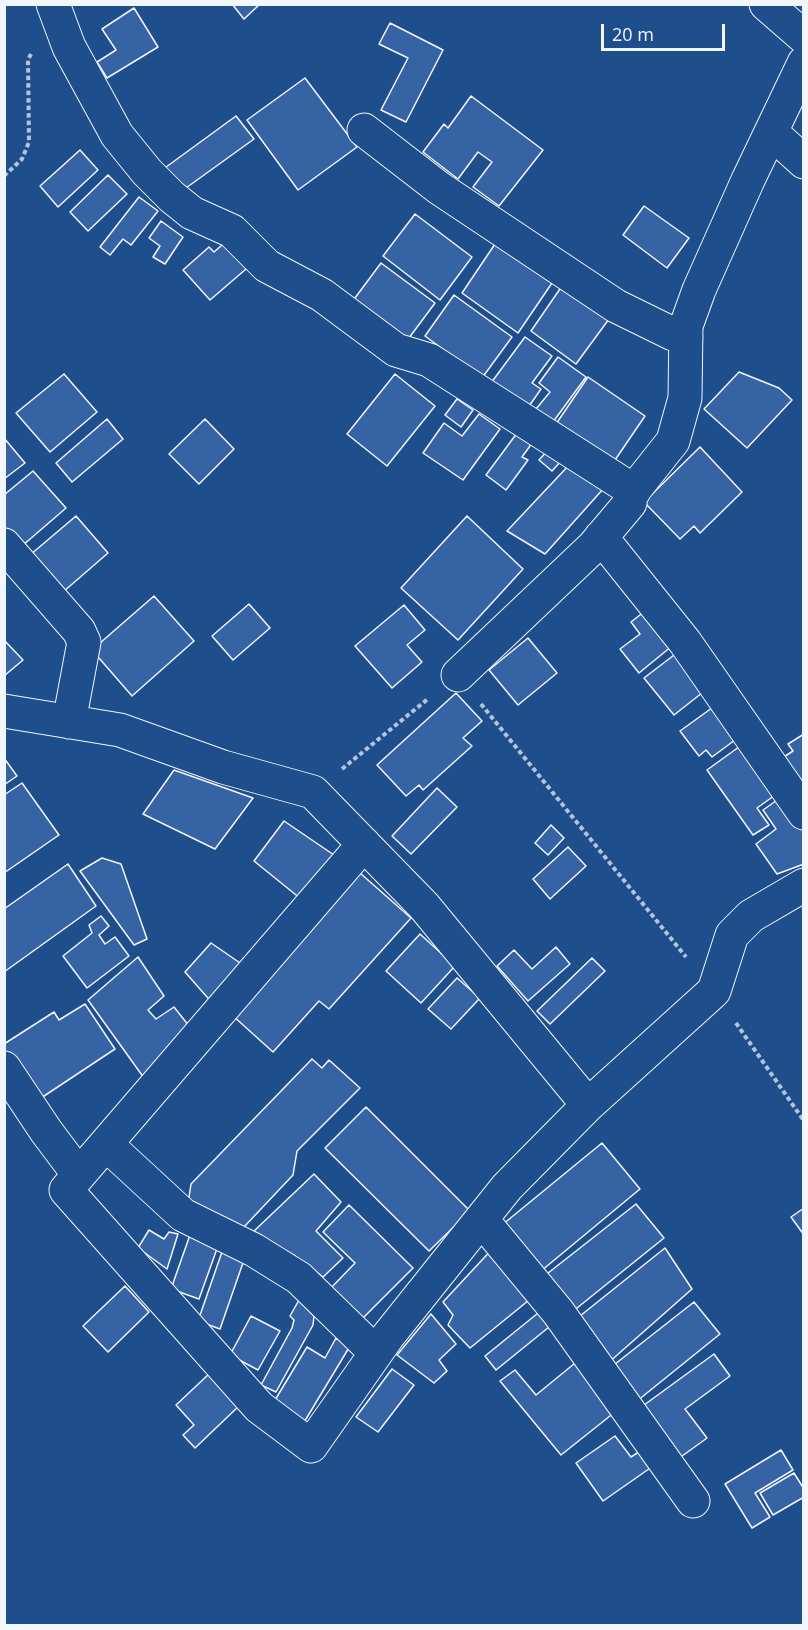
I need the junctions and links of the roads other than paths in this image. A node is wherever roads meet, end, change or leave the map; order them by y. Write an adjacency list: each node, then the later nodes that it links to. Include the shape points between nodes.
1 (766, 4): 3 (street)
2 (58, 17): 9 (street, via 69,47 117,135 172,197 192,213 232,231 267,266 322,295 396,350 429,360)
3 (804, 37)
4 (804, 63): 6 (street)
5 (364, 129): 8 (street, via 439,189 616,306)
6 (772, 133): 7 (street); 8 (street, via 699,290)
7 (804, 162)
8 (686, 337): 9 (street, via 685,398 673,441)
9 (634, 491): 10 (street, via 630,503)
10 (601, 537): 12 (street); 15 (street, via 685,642)
11 (4, 545): 14 (street, via 79,631 84,642)
12 (458, 675)
13 (4, 711): 14 (street)
14 (69, 722): 16 (street, via 120,730 224,767 313,792)
15 (804, 813)
16 (364, 844): 19 (street, via 424,906); 20 (street)
17 (804, 885): 19 (street, via 751,916 732,935 714,991)
18 (4, 1068): 21 (street)
19 (588, 1105): 22 (street, via 507,1187)
20 (106, 1144): 21 (street); 23 (street, via 183,1215 254,1250 299,1278)
21 (79, 1175): 23 (street, via 66,1190 258,1407 311,1446)
22 (482, 1220): 23 (street); 24 (street, via 558,1311)
23 (376, 1353)
24 (693, 1501)

